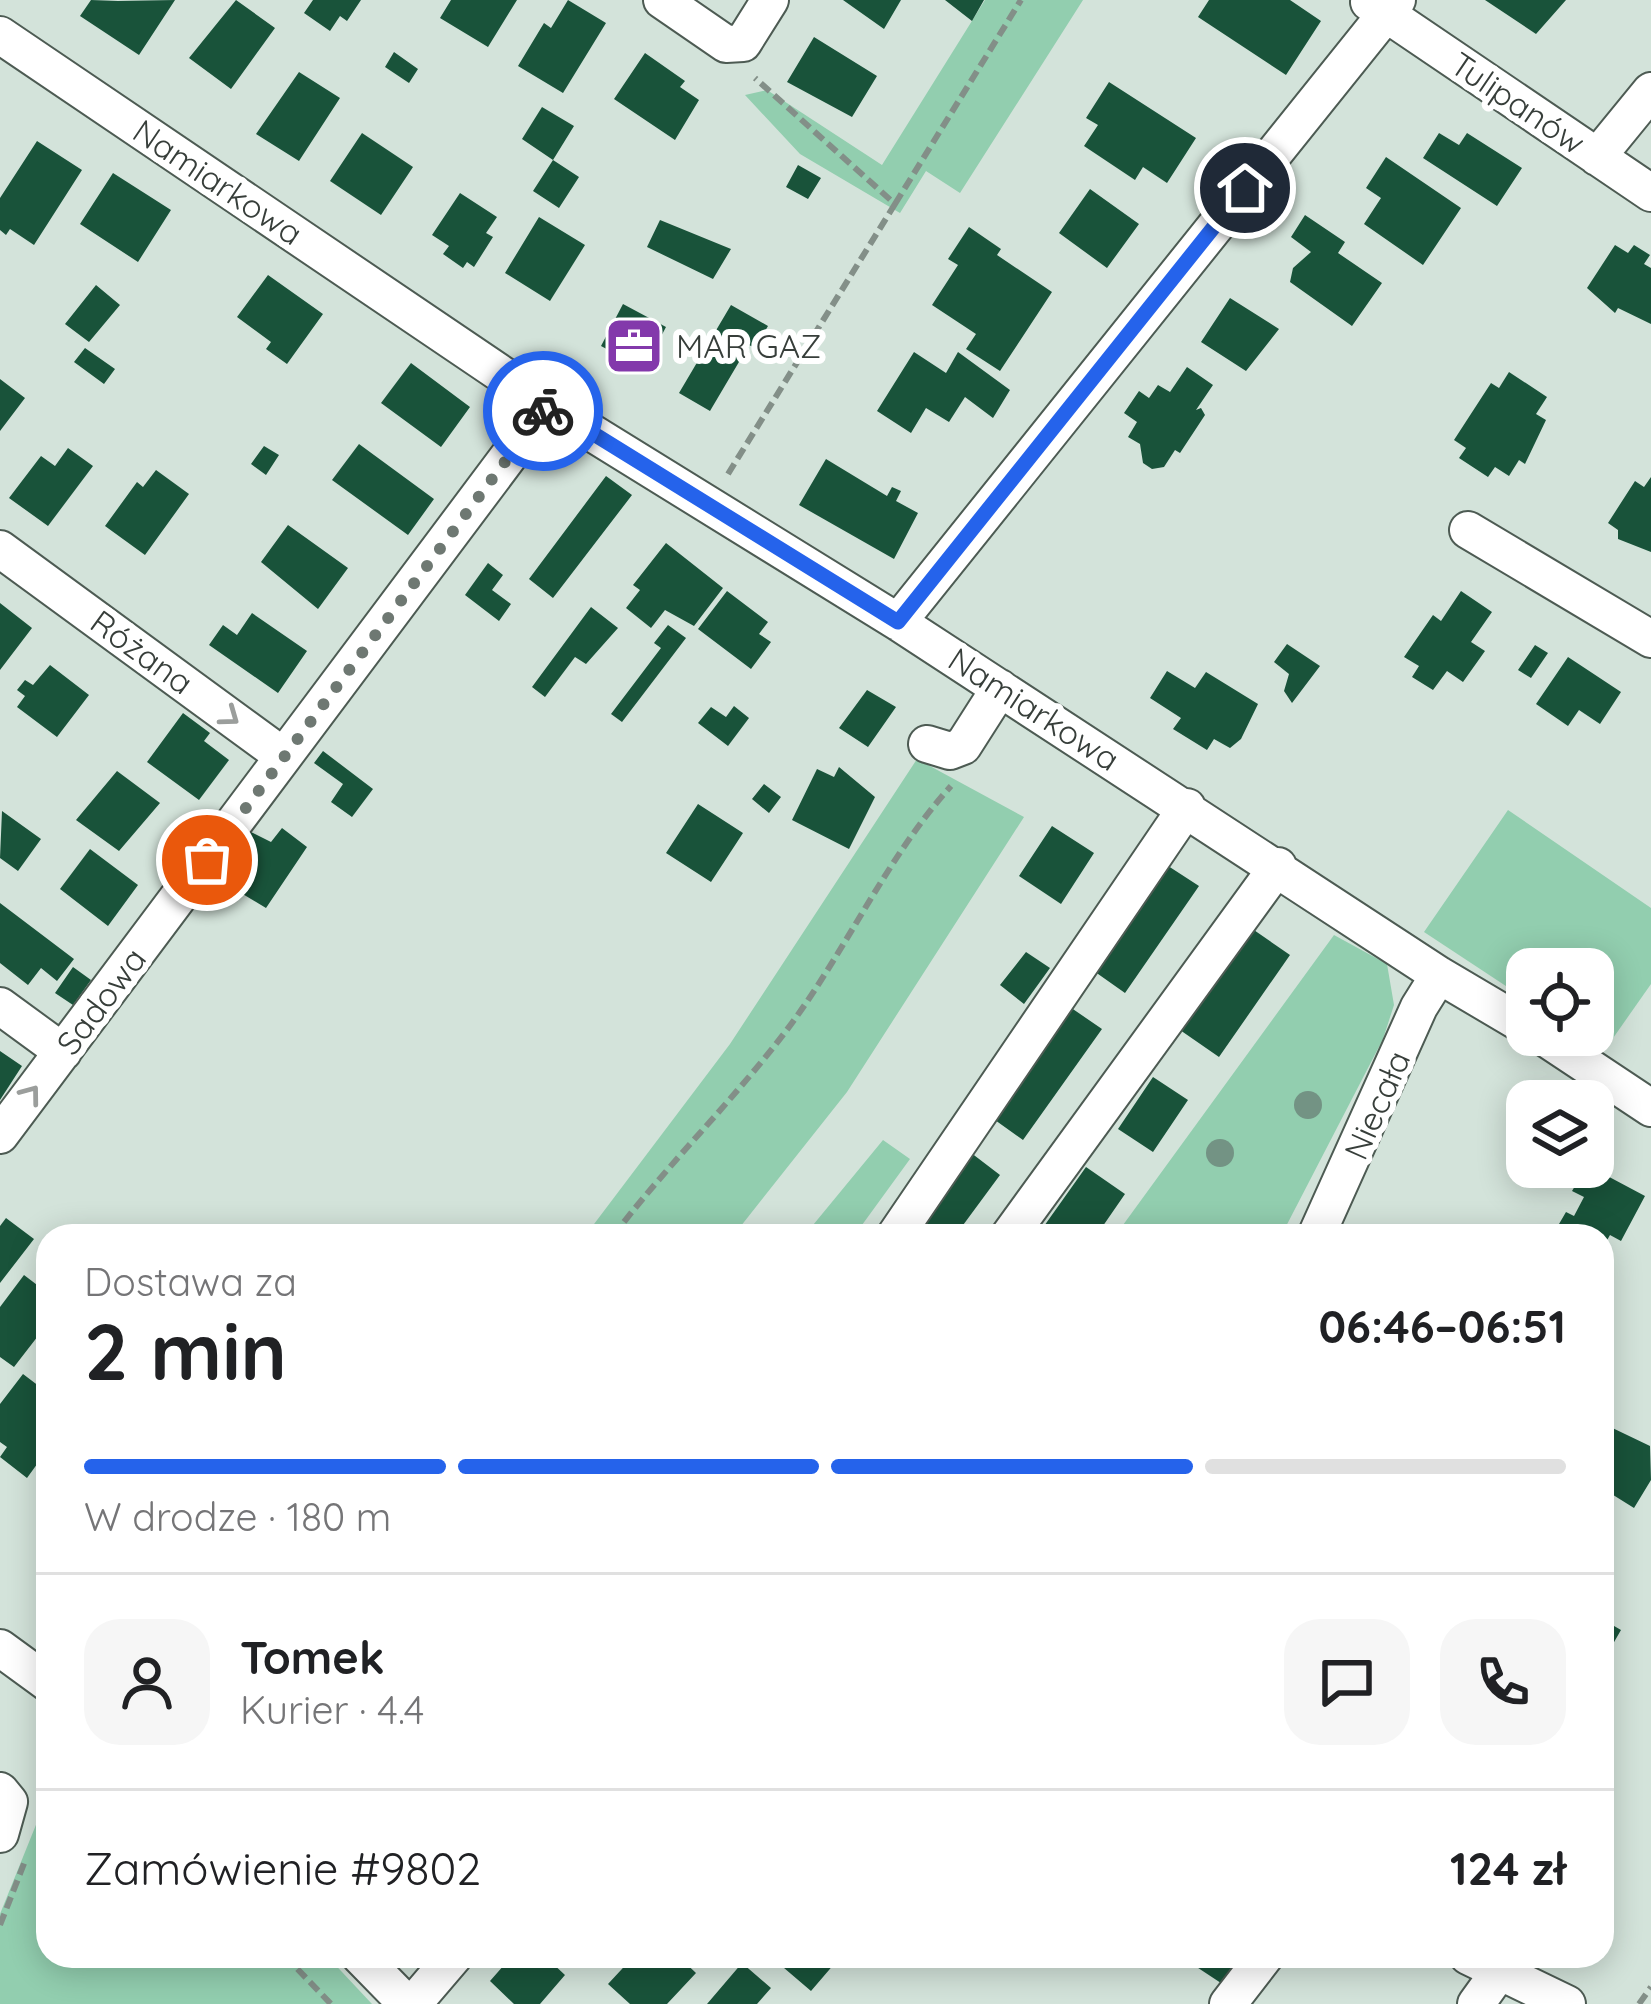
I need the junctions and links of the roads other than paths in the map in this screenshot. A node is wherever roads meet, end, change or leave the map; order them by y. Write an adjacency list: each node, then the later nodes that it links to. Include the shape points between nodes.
1 (662, 0): 2 (street, via 726,44 743,43)
2 (770, 0)
3 (1383, 4): 6 (street, Tulipanów); 11 (street)
4 (0, 35): 8 (street, Namiarkowa)
5 (1651, 91): 6 (street)
6 (1597, 157): 7 (street, Tulipanów)
7 (1651, 194)
8 (547, 405): 11 (street, Namiarkowa); 15 (street, Sadowa)
9 (1468, 530): 12 (street)
10 (0, 549): 15 (street, Różana, one-way to 15)
11 (898, 622): 13 (street, Namiarkowa)
12 (1651, 638)
13 (1000, 688): 14 (street, via 963,746 950,752); 16 (street, Namiarkowa)
14 (927, 744)
15 (284, 756): 21 (street, Sadowa)
16 (1187, 807): 17 (street, Namiarkowa); 25 (street)
17 (1278, 866): 18 (street, Namiarkowa); 26 (street)
18 (1439, 975): 20 (street, Namiarkowa); 27 (street, Niecała)
19 (0, 1006): 21 (street)
20 (1506, 1015)
21 (63, 1052): 24 (street, Sadowa, one-way to 21)
22 (1572, 1056): 23 (street)
23 (1651, 1108)
24 (0, 1135)
25 (903, 1224)
26 (1018, 1224)
27 (1321, 1224)
28 (0, 1648): 29 (street)
29 (36, 1674)
30 (0, 1791): 31 (street, via 9,1802)
31 (0, 1834)
32 (372, 1968): 37 (street)
33 (443, 1968): 37 (street)
34 (1256, 1968): 38 (street)
35 (1483, 1968): 39 (street)
36 (1492, 1968): 40 (street)
37 (410, 2004)
38 (1228, 2004)
39 (1476, 2004)
40 (1568, 2004)

